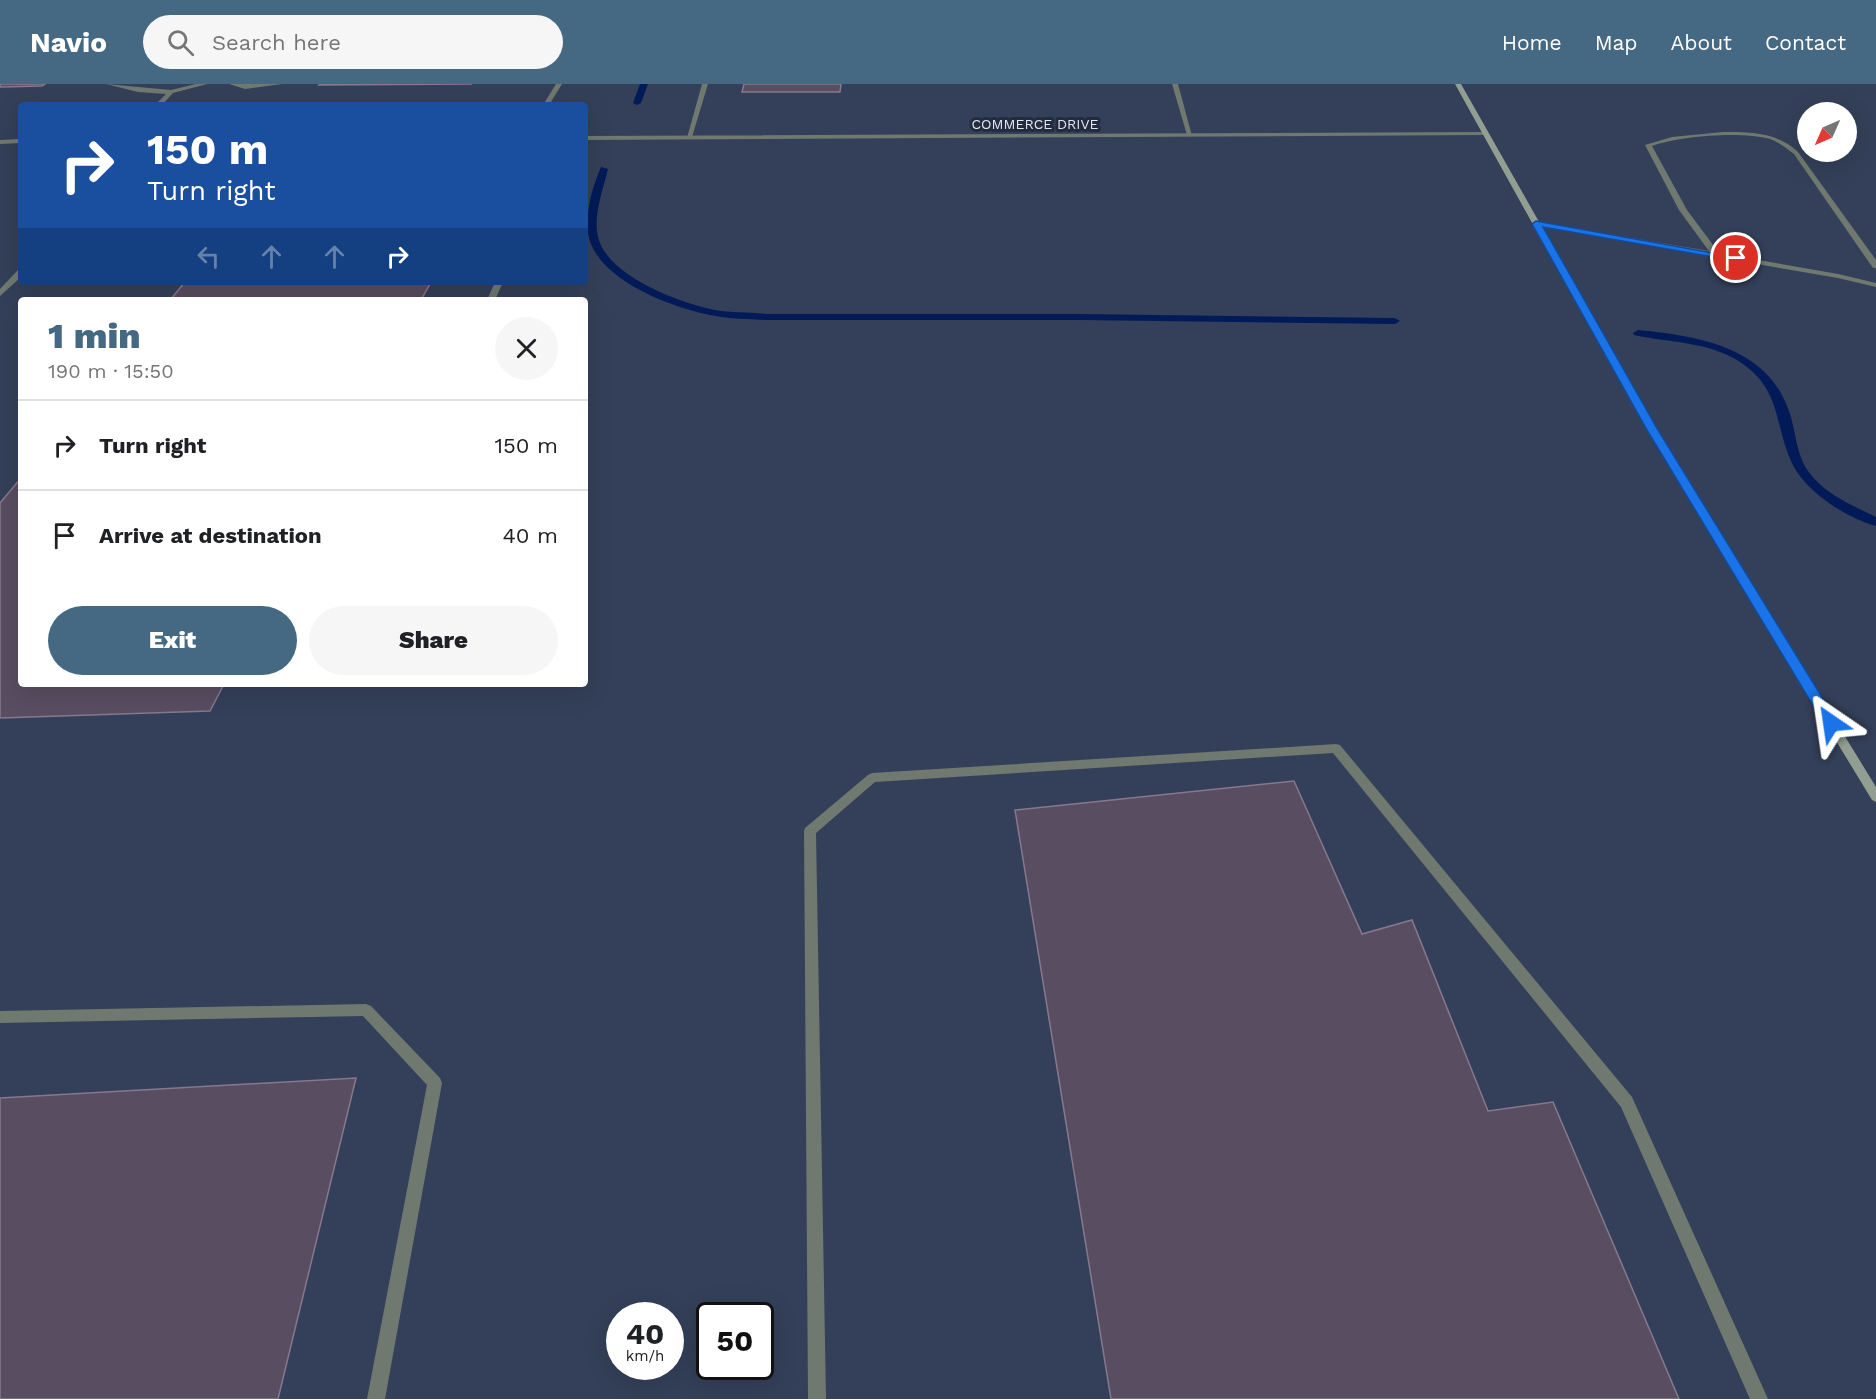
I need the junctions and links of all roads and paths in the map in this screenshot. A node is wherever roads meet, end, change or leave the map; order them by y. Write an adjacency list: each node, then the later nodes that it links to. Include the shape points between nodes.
1 (109, 84): 9 (street)
2 (204, 84): 9 (street)
3 (232, 84): 4 (street)
4 (279, 84)
5 (559, 84): 11 (street)
6 (705, 84): 14 (street)
7 (1175, 84): 13 (street)
8 (1458, 84): 12 (main road)
9 (171, 92): 10 (street)
10 (161, 102)
11 (548, 102)
12 (1485, 133): 13 (street, COMMERCE DRIVE); 18 (main road)
13 (1190, 135): 14 (street, COMMERCE DRIVE)
14 (689, 137): 15 (street, COMMERCE DRIVE)
15 (588, 138)
16 (18, 141): 17 (street)
17 (0, 142)
18 (1536, 224): 19 (street); 24 (main road, via 1652,430)
19 (1716, 255): 20 (street, via 1683,210 1648,146 1734,134 1763,136 1785,143); 22 (street)
20 (1876, 267)
21 (18, 275): 23 (street)
22 (1876, 285)
23 (0, 294)
24 (1876, 797)
25 (0, 1017): 26 (street, via 366,1011 435,1083)
26 (376, 1399)
27 (817, 1399): 28 (street, via 810,831 872,778 1336,748 1627,1102)
28 (1759, 1399)

